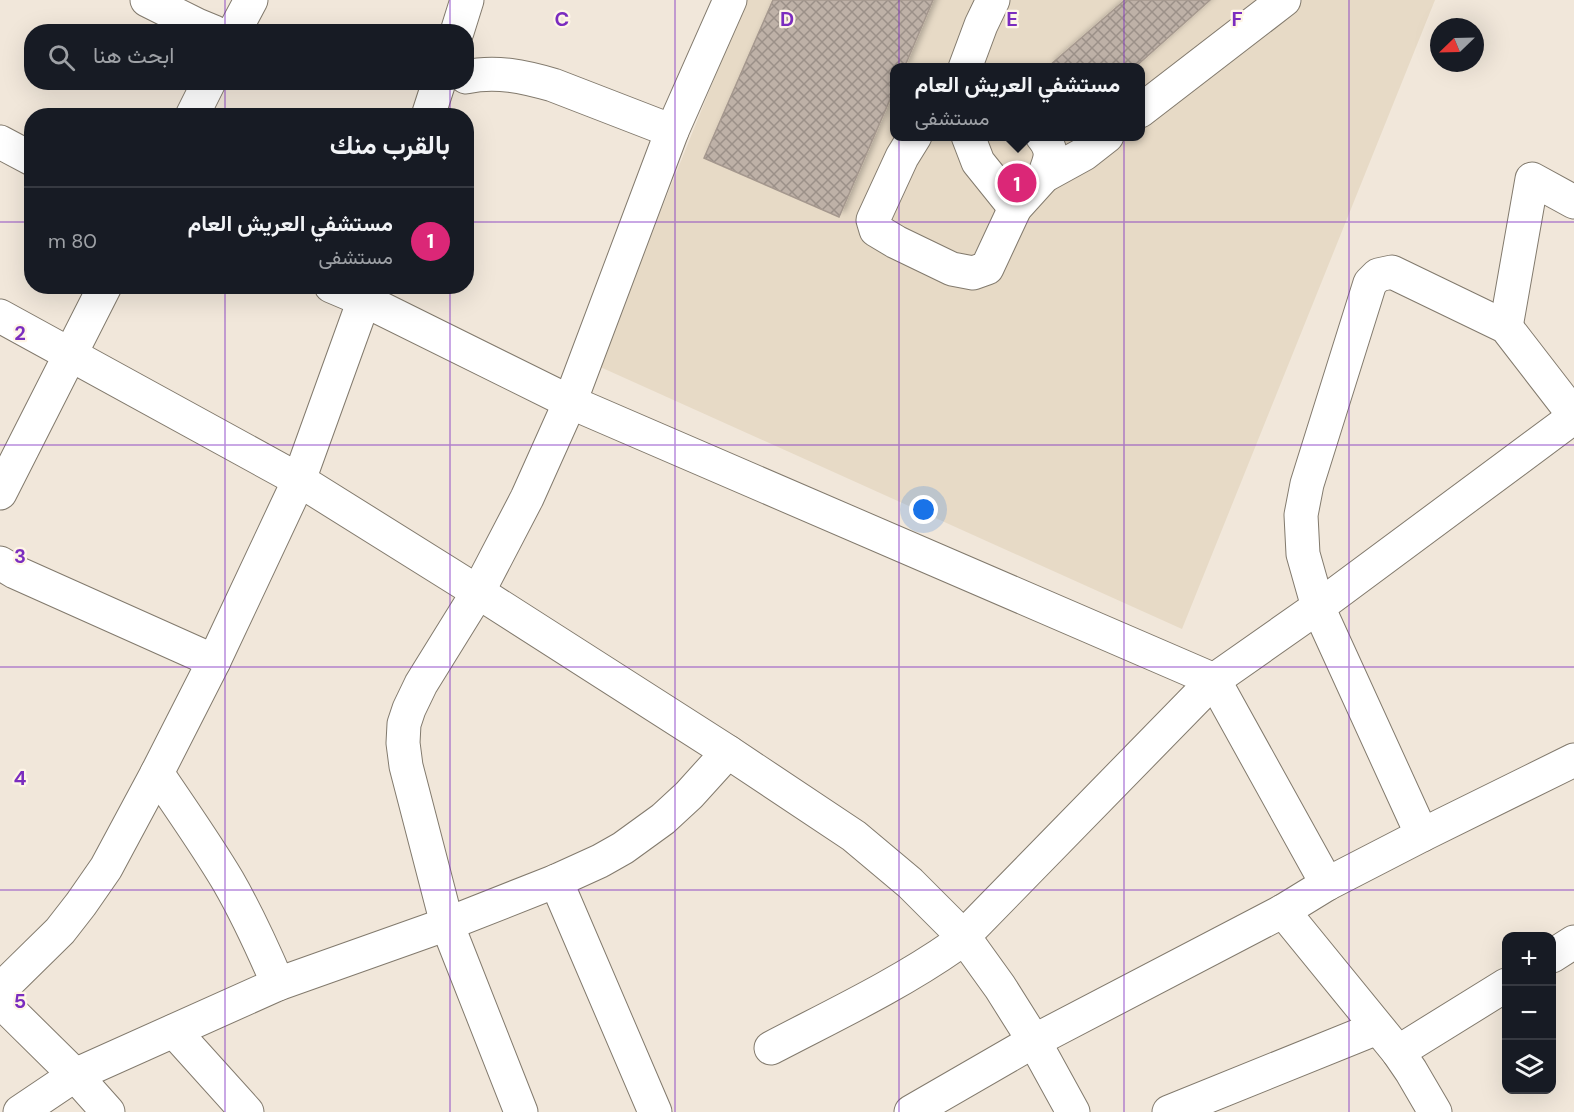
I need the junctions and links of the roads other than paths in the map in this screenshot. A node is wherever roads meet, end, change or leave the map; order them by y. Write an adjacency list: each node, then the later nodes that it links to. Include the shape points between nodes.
1 (147, 0): 7 (street)
2 (251, 0): 8 (street)
3 (467, 0): 9 (street)
4 (730, 0): 15 (street)
5 (993, 0): 10 (street)
6 (1284, 0): 13 (street)
7 (195, 24)
8 (238, 24)
9 (460, 24)
10 (967, 63)
11 (474, 75): 15 (street, via 502,74 533,79)
12 (204, 90): 14 (street)
13 (1145, 107)
14 (196, 108)
15 (672, 131): 31 (street)
16 (912, 141): 24 (street, via 873,220 876,230 952,269 973,273 987,268)
17 (970, 141): 24 (street, via 978,162)
18 (1046, 141): 22 (street, via 1051,157)
19 (1101, 141): 22 (street)
20 (0, 142): 21 (street)
21 (24, 155)
22 (1044, 176): 24 (street)
23 (1574, 202): 29 (street, via 1532,179)
24 (1015, 208)
25 (101, 294): 30 (street)
26 (367, 294): 33 (street)
27 (369, 294): 31 (street)
28 (0, 316): 30 (street)
29 (1506, 327): 32 (street); 37 (street, via 1392,272 1372,279 1310,472 1301,515 1303,554)
30 (70, 354): 33 (street); 34 (street)
31 (570, 402): 36 (street, via 527,498); 39 (street)
32 (1574, 416): 37 (street)
33 (299, 480): 36 (street); 38 (street)
34 (0, 493)
35 (5, 575): 38 (street)
36 (478, 592): 40 (street); 47 (street, via 421,684 404,724 406,766)
37 (1318, 607): 39 (street); 43 (street)
38 (214, 661): 42 (street)
39 (1214, 680): 45 (street); 48 (street)
40 (728, 752): 44 (street, via 689,795 640,836 600,861); 48 (street, via 854,836 910,883)
41 (1574, 760): 43 (street)
42 (157, 773): 51 (street, via 228,881); 53 (street, via 106,868 81,904 60,931)
43 (1422, 835): 45 (street)
44 (556, 881): 47 (street); 65 (street)
45 (1327, 884): 46 (street)
46 (1283, 910): 55 (street); 57 (street)
47 (447, 924): 51 (street); 64 (street)
48 (964, 937): 57 (street); 58 (street, via 920,968)
49 (1574, 942): 50 (street)
50 (1556, 954)
51 (278, 984): 56 (street)
52 (1504, 986): 59 (street)
53 (0, 990)
54 (0, 1001): 60 (street)
55 (1377, 1028): 59 (street); 68 (street)
56 (174, 1031): 60 (street); 63 (street)
57 (1034, 1041): 66 (street); 67 (street)
58 (771, 1048)
59 (1398, 1052): 69 (street)
60 (75, 1075): 61 (street); 62 (street)
61 (20, 1112)
62 (108, 1112)
63 (247, 1112)
64 (521, 1112)
65 (655, 1112)
66 (911, 1112)
67 (1073, 1112)
68 (1169, 1112)
69 (1435, 1112)

